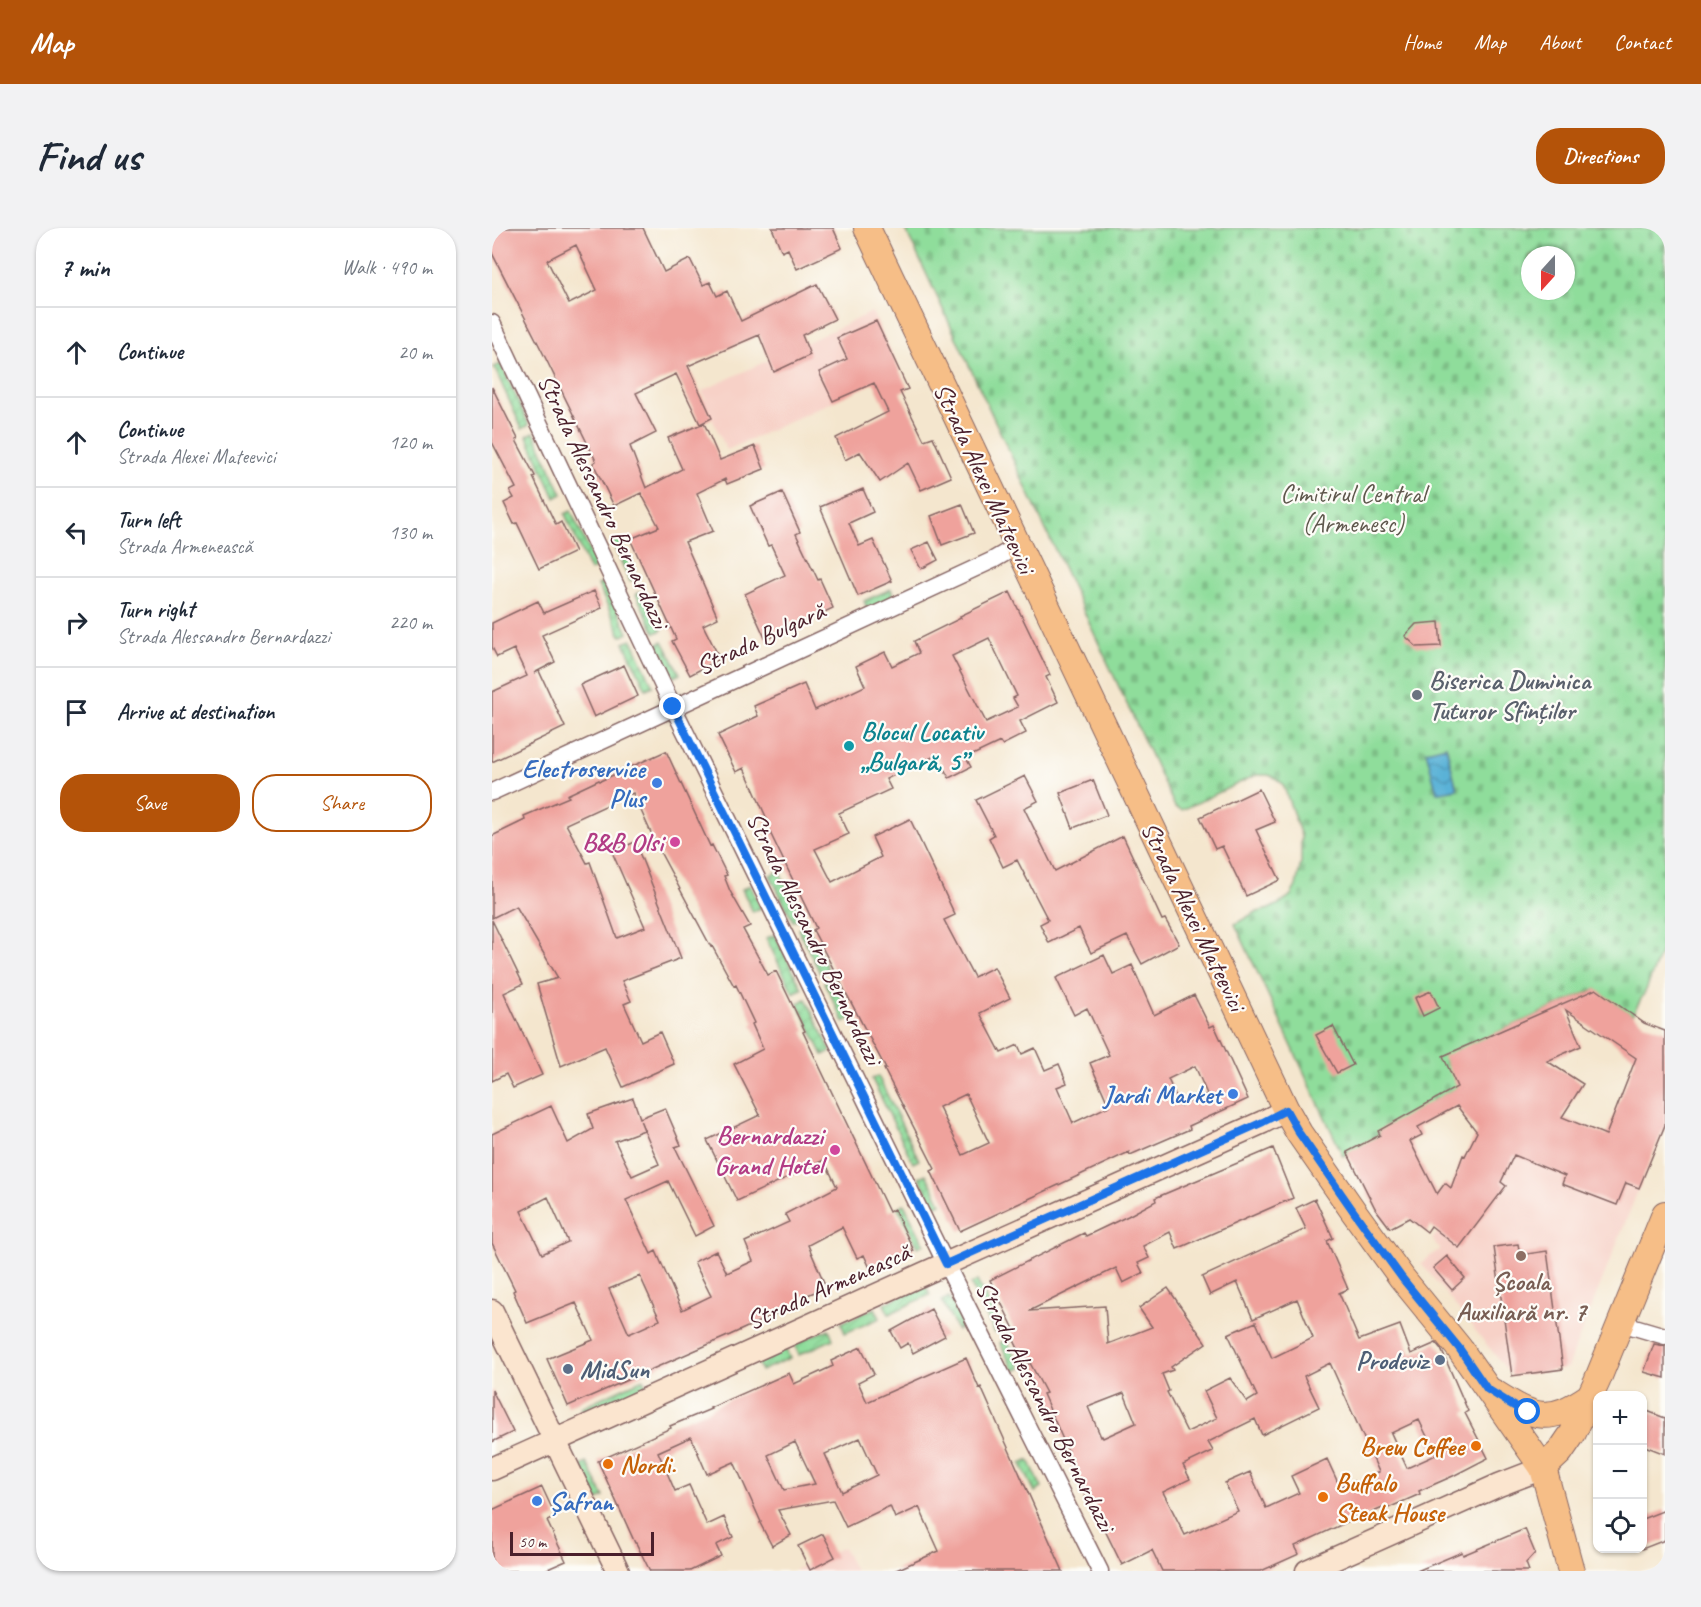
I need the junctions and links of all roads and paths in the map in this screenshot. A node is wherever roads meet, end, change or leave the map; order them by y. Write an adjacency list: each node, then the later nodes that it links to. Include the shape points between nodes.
1 (867, 228): 3 (main road, Strada Alexei Mateevici)
2 (492, 323): 4 (street, Strada Alessandro Bernardazzi)
3 (1017, 546): 4 (street, Strada Bulgară); 6 (main road, Strada Alexei Mateevici)
4 (673, 707): 5 (street, Strada Bulgară); 8 (street, Strada Alessandro Bernardazzi)
5 (492, 792)
6 (1286, 1110): 8 (main road, Strada Armenească); 12 (main road, Strada Alexei Mateevici, via 1354,1212)
7 (1665, 1214): 10 (main road)
8 (946, 1264): 14 (main road, Strada Armenească); 18 (street, Strada Alessandro Bernardazzi)
9 (492, 1311): 14 (main road)
10 (1621, 1323): 11 (street); 13 (main road)
11 (1665, 1336)
12 (1487, 1389): 13 (main road, via 1514,1406 1542,1415 1565,1411); 15 (main road, Strada Alexei Mateevici)
13 (1590, 1396): 15 (main road, via 1573,1433)
14 (556, 1440): 16 (main road, Strada Armenească); 17 (main road)
15 (1543, 1468): 19 (main road); 20 (main road, Strada Alexei Mateevici)
16 (492, 1469)
17 (618, 1571)
18 (1100, 1571)
19 (1307, 1571)
20 (1571, 1571)

